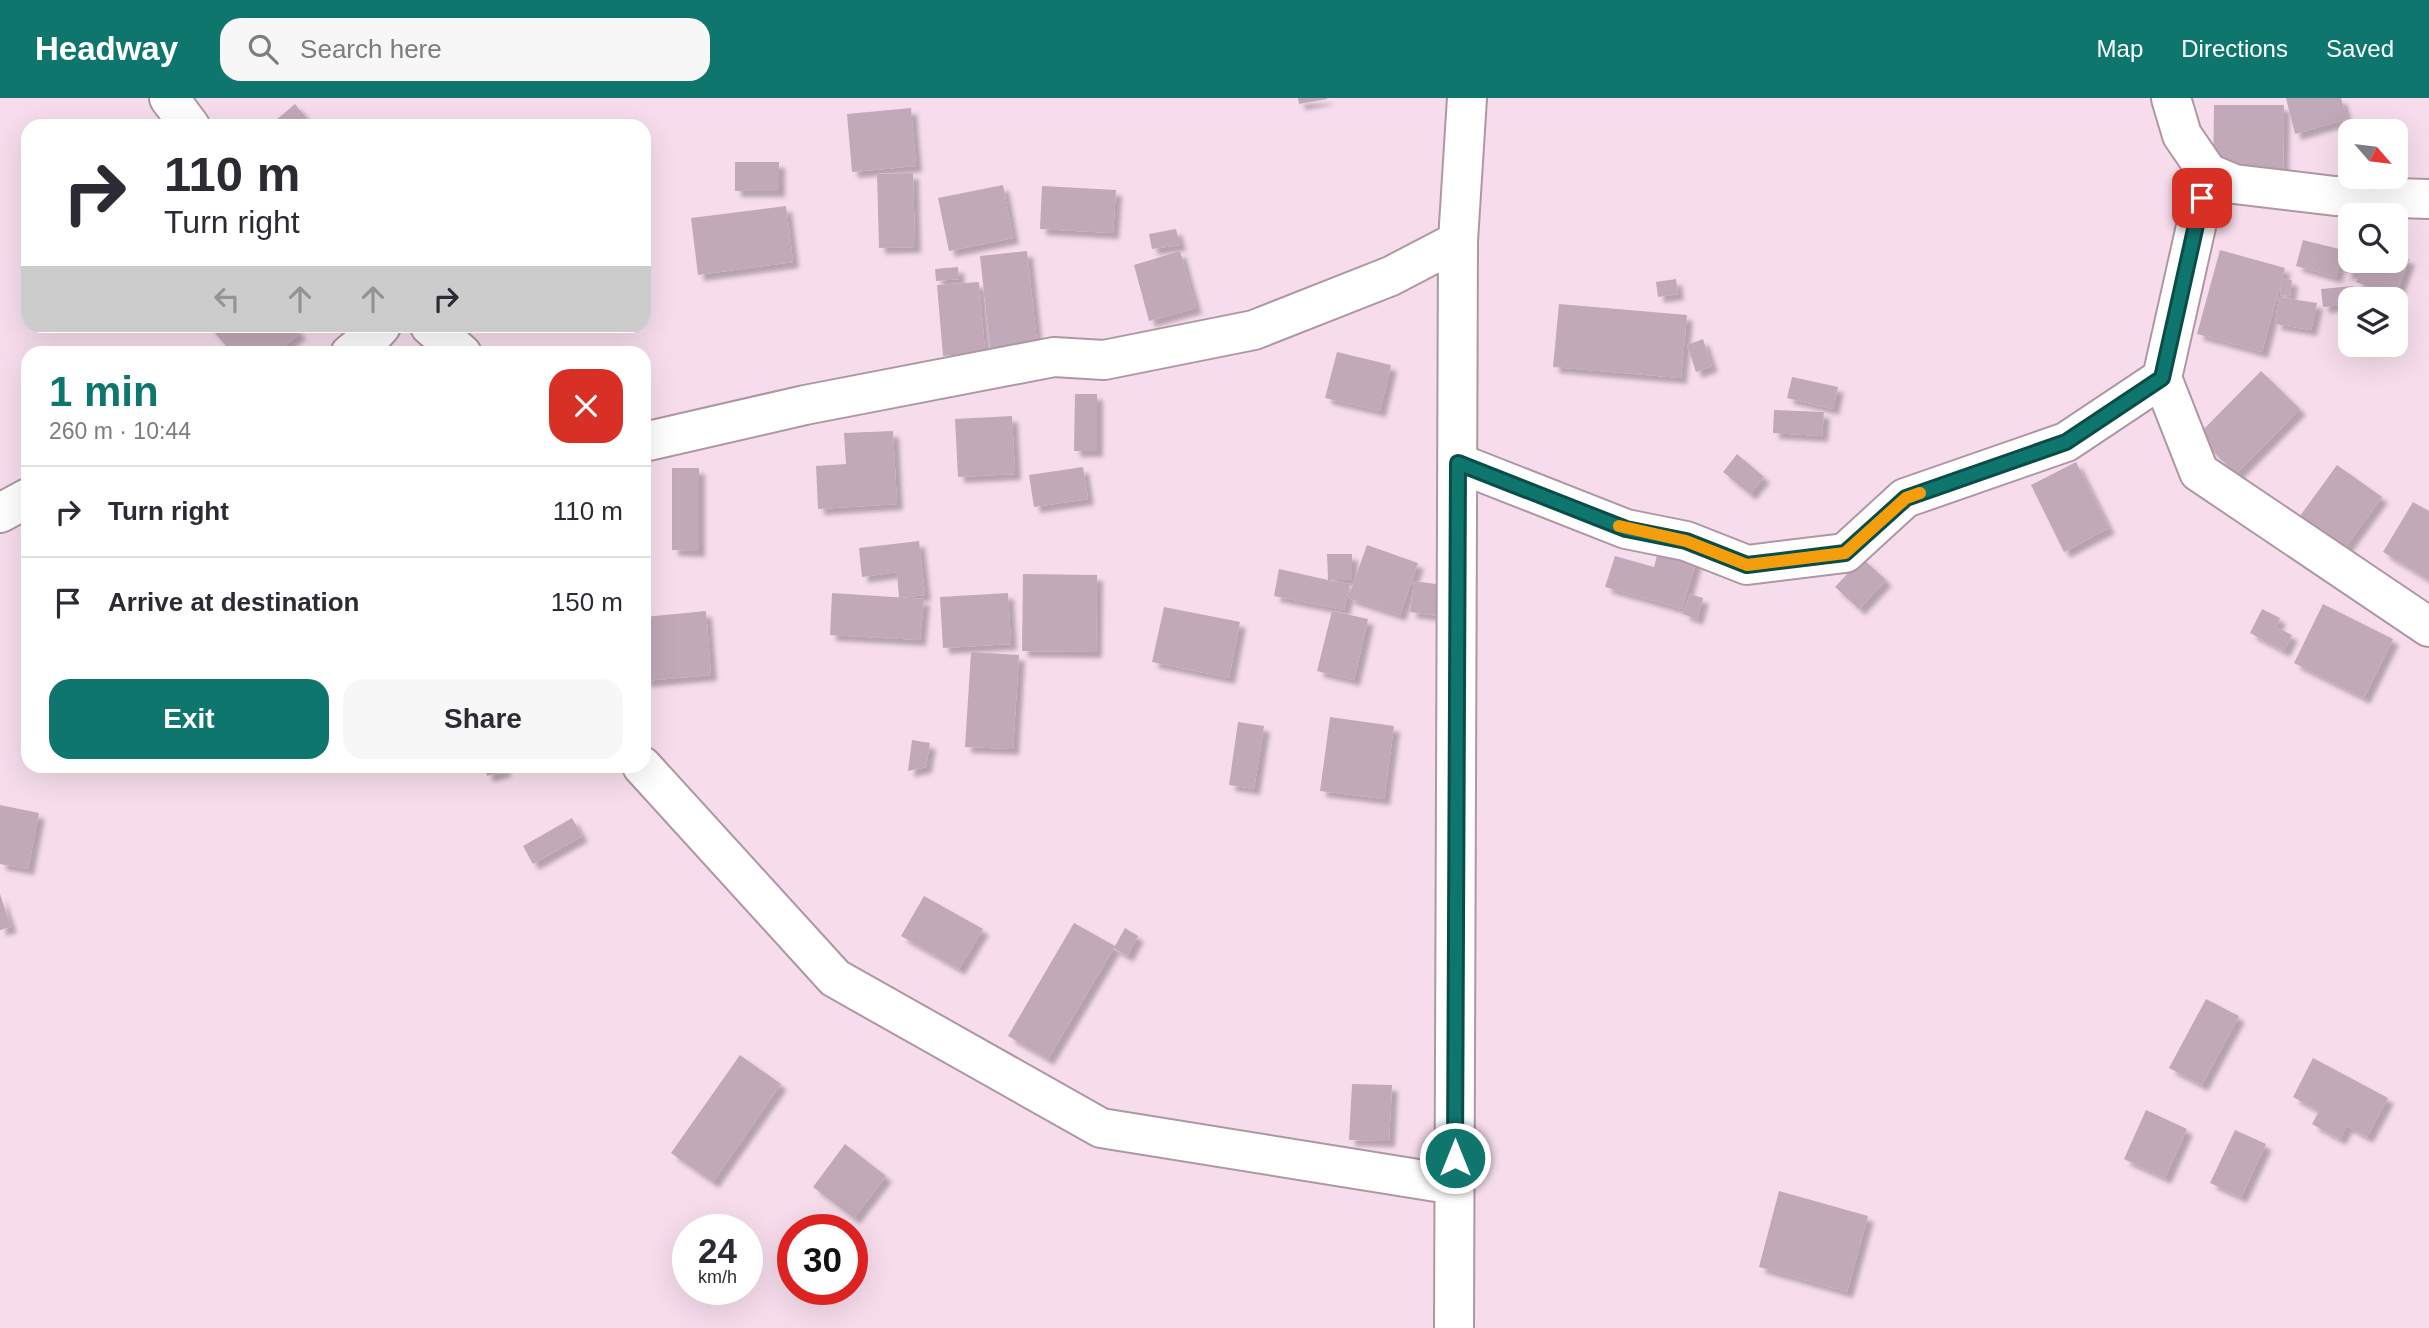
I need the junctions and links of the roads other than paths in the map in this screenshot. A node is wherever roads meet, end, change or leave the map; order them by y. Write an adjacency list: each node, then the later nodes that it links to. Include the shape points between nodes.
1 (169, 98): 4 (street)
2 (1467, 98): 7 (street)
3 (2171, 98): 5 (street, via 2182,135)
4 (185, 119)
5 (2208, 173): 6 (street, via 2247,186 2335,196); 12 (street)
6 (2429, 199)
7 (1458, 241): 13 (street, via 1391,276 1254,330 1104,360 1054,357); 14 (street)
8 (375, 333): 10 (street)
9 (438, 333): 11 (street)
10 (360, 346)
11 (453, 346)
12 (2162, 378): 14 (street, via 2066,442 1906,498 1845,553 1747,565 1686,541 1626,529); 17 (street, via 2199,472)
13 (651, 440)
14 (1458, 463): 19 (street)
15 (21, 502): 16 (street)
16 (0, 513)
17 (2429, 627)
18 (648, 773): 19 (street, via 835,978 1101,1128)
19 (1455, 1185): 20 (street)
20 (1454, 1328)

